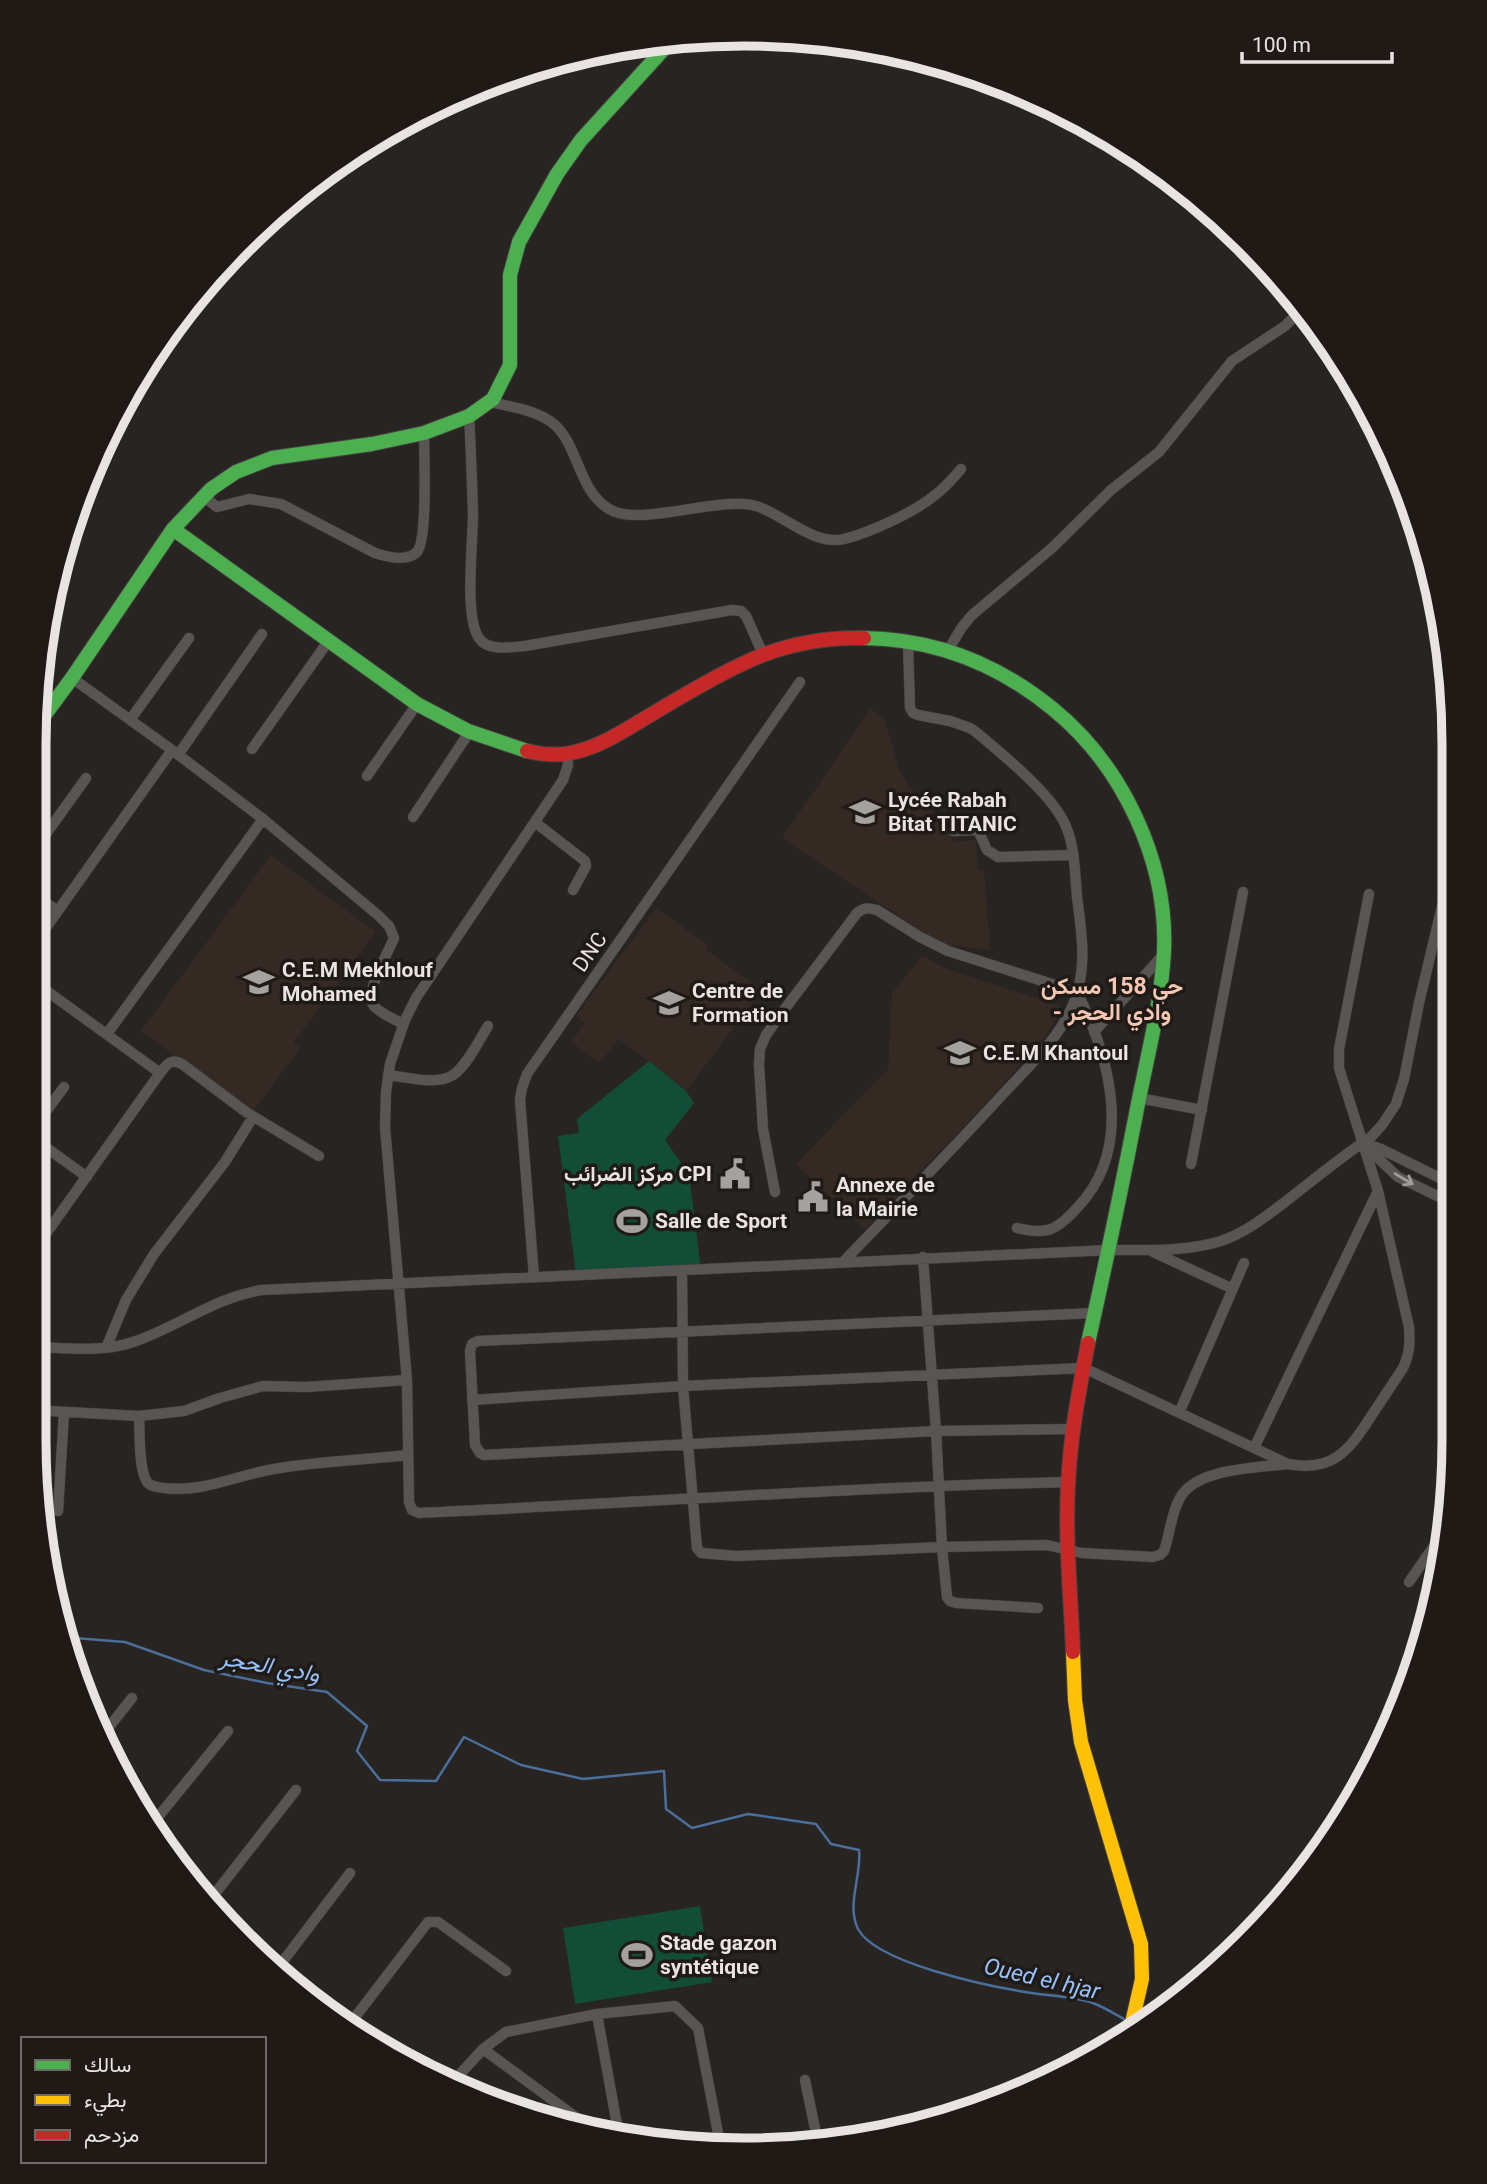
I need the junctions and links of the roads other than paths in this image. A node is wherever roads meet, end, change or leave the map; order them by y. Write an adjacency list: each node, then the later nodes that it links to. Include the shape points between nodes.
1 (663, 50): 3 (street, via 581,140 529,222 510,275 510,365)
2 (1295, 316): 13 (street, via 1228,365 1159,453 972,615)
3 (490, 402): 4 (street); 6 (street, via 538,415 555,425 593,493 608,509 629,515 752,505 824,539 843,539 928,501)
4 (469, 416): 5 (street); 14 (street, via 470,589 473,625 483,643 525,646 732,610 746,616)
5 (424, 433): 7 (street, via 272,458 236,472); 7 (street, via 424,523 420,548 412,555 391,558 375,553 281,504 249,499 217,507)
6 (961, 469)
7 (203, 496): 8 (street)
8 (173, 529): 11 (street); 15 (street)
9 (262, 634): 22 (street)
10 (189, 638): 19 (street)
11 (328, 640): 17 (street); 21 (street)
12 (908, 642): 13 (street); 14 (street, via 833,638); 31 (street, via 911,711 970,728 993,746 1057,811 1069,832)
13 (947, 652): 39 (street, via 985,664 1044,699 1095,750 1127,800 1152,861 1160,896)
14 (763, 654): 23 (street, via 631,727)
15 (72, 678): 18 (street); 19 (street)
16 (800, 682): 70 (street, DNC, via 527,1074 520,1100)
17 (417, 704): 20 (street); 24 (street)
18 (47, 713)
19 (130, 720): 22 (street)
20 (470, 731): 23 (street, via 540,754); 26 (street)
21 (252, 749)
22 (175, 752): 27 (street); 36 (street)
23 (567, 754): 28 (street, via 566,774)
24 (367, 776)
25 (86, 778): 30 (street)
26 (413, 817)
27 (263, 819): 42 (street, via 389,926 394,938 371,999); 45 (street)
28 (536, 823): 32 (street, via 585,861); 42 (street, via 416,998)
29 (953, 831): 31 (street, via 978,830 987,850 998,857)
30 (46, 834)
31 (1072, 855): 41 (street, via 1083,944)
32 (573, 890)
33 (1243, 892): 50 (street)
34 (1369, 894): 53 (street, via 1338,1059)
35 (46, 903): 36 (street)
36 (58, 911): 38 (street)
37 (1441, 911): 53 (street, via 1396,1104)
38 (46, 928)
39 (1163, 955): 44 (street); 49 (street)
40 (46, 990): 45 (street)
41 (1077, 992): 44 (street); 60 (street, via 948,951 877,910 862,909 761,1045 763,1129); 67 (street, via 1062,1026 1046,1047)
42 (403, 1024): 47 (street)
43 (488, 1026): 47 (street, via 453,1075 434,1080)
44 (1094, 1032): 62 (street, via 1110,1087 1112,1113 1103,1170 1090,1194 1060,1225 1045,1232)
45 (107, 1034): 46 (street)
46 (160, 1073): 52 (street, via 170,1062 178,1061); 57 (street)
47 (388, 1075): 71 (street, via 385,1127)
48 (64, 1087): 51 (street)
49 (1139, 1098): 50 (street); 64 (street)
50 (1202, 1110): 56 (street)
51 (46, 1111)
52 (253, 1117): 55 (street); 77 (street, via 225,1162 154,1254 126,1300)
53 (1362, 1143): 58 (street); 59 (street); 61 (street, one-way to 61, via 1398,1177); 65 (street, via 1244,1231 1202,1246)
54 (46, 1147): 57 (street)
55 (319, 1156)
56 (1191, 1164)
57 (87, 1177): 63 (street)
58 (1441, 1179)
59 (1378, 1191): 90 (street); 92 (street, via 1409,1327 1409,1355 1353,1444 1342,1454 1316,1466)
60 (775, 1192)
61 (1441, 1198)
62 (1017, 1228)
63 (46, 1234)
64 (1109, 1250): 65 (street); 66 (street); 73 (street)
65 (1150, 1250): 72 (street)
66 (923, 1257): 67 (street); 74 (street)
67 (845, 1260): 69 (street)
68 (1244, 1263): 72 (street)
69 (682, 1270): 70 (street); 75 (street)
70 (534, 1277): 71 (street)
71 (399, 1284): 77 (street, via 246,1292 137,1341); 80 (street)
72 (1233, 1289): 85 (street)
73 (1095, 1313): 74 (street); 78 (street)
74 (927, 1322): 75 (street); 79 (street)
75 (682, 1330): 81 (street); 82 (street, via 478,1341 470,1351)
76 (46, 1348): 77 (street)
77 (106, 1348)
78 (1084, 1368): 79 (street); 85 (street); 87 (street)
79 (930, 1375): 81 (street); 88 (street)
80 (407, 1380): 86 (street, via 263,1386 184,1411); 91 (street)
81 (683, 1386): 82 (street); 89 (street)
82 (472, 1400): 89 (street, via 475,1445 484,1455)
83 (46, 1411): 84 (street)
84 (64, 1413): 86 (street); 96 (street)
85 (1179, 1413): 90 (street)
86 (139, 1416): 91 (street, via 145,1478 163,1488 205,1486 274,1469)
87 (1075, 1429): 88 (street); 93 (street)
88 (936, 1431): 89 (street); 94 (street)
89 (686, 1443): 95 (street)
90 (1254, 1448): 92 (street)
91 (408, 1455): 95 (street, via 409,1502 416,1513)
92 (1288, 1464): 99 (street, via 1218,1474 1193,1483 1177,1504 1160,1555)
93 (1068, 1482): 94 (street); 99 (street)
94 (938, 1485): 95 (street); 97 (street)
95 (692, 1500): 97 (street, via 697,1548 705,1554)
96 (58, 1511)
97 (942, 1547): 99 (street, via 1047,1545); 101 (street, via 950,1601)
98 (1433, 1547): 100 (street)
99 (1067, 1550): 113 (street, via 1080,1742 1141,1944 1143,1963)
100 (1409, 1583)
101 (1038, 1608)
102 (132, 1698): 103 (street)
103 (108, 1728)
104 (228, 1731): 106 (street)
105 (296, 1790): 108 (street)
106 (157, 1818)
107 (350, 1873): 109 (street)
108 (214, 1895)
109 (281, 1963)
110 (506, 1971): 112 (street, via 438,1922 428,1922)
111 (597, 2014): 114 (street, via 506,2032); 118 (street); 120 (street, via 676,2006 698,2028)
112 (354, 2019)
113 (1133, 2020)
114 (483, 2049): 115 (street); 117 (street)
115 (457, 2077)
116 (805, 2080): 119 (street)
117 (577, 2118)
118 (617, 2127)
119 (816, 2135)
120 (719, 2137)

